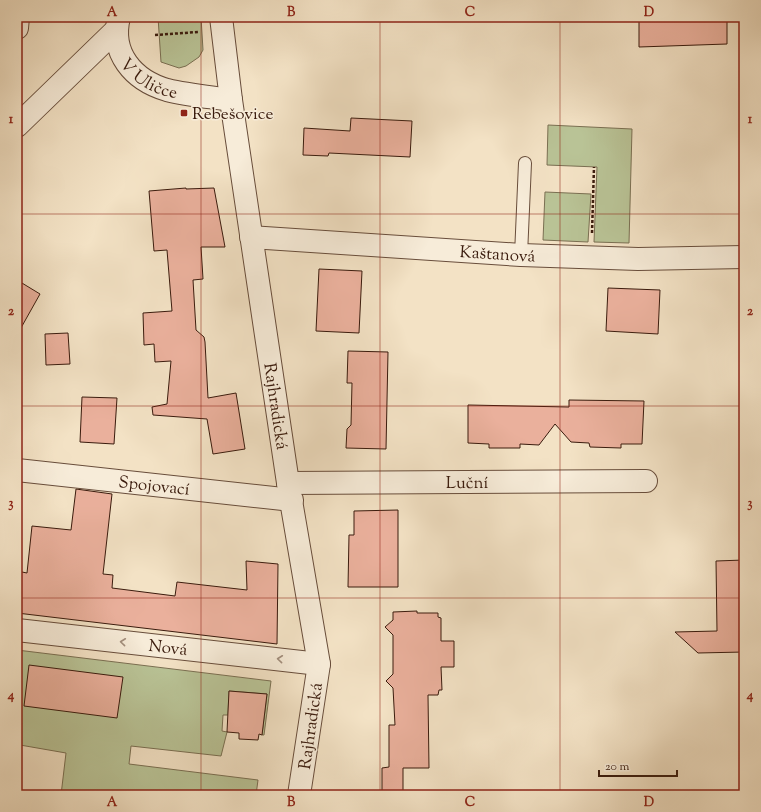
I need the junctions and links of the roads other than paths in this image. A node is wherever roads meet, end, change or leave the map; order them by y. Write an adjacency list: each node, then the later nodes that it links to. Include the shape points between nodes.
1 (18, 17): 4 (street)
2 (117, 24): 5 (street, V Uličce, via 119,50 130,66 144,79 167,90); 6 (street, V Uličce)
3 (222, 24): 5 (street, Rajhradická)
4 (17, 28)
5 (231, 100): 8 (street, Rajhradická)
6 (17, 126)
7 (525, 163): 9 (lane)
8 (251, 237): 9 (street, Kaštanová); 13 (street, Rajhradická)
9 (521, 255): 10 (street, Kaštanová, via 638,259)
10 (744, 257)
11 (17, 470): 13 (street, Spojovací)
12 (646, 481): 13 (street, Luční)
13 (290, 491): 15 (street, Rajhradická)
14 (17, 630): 15 (street, Nová, one-way to 14)
15 (319, 664): 16 (street, Rajhradická)
16 (299, 795)

